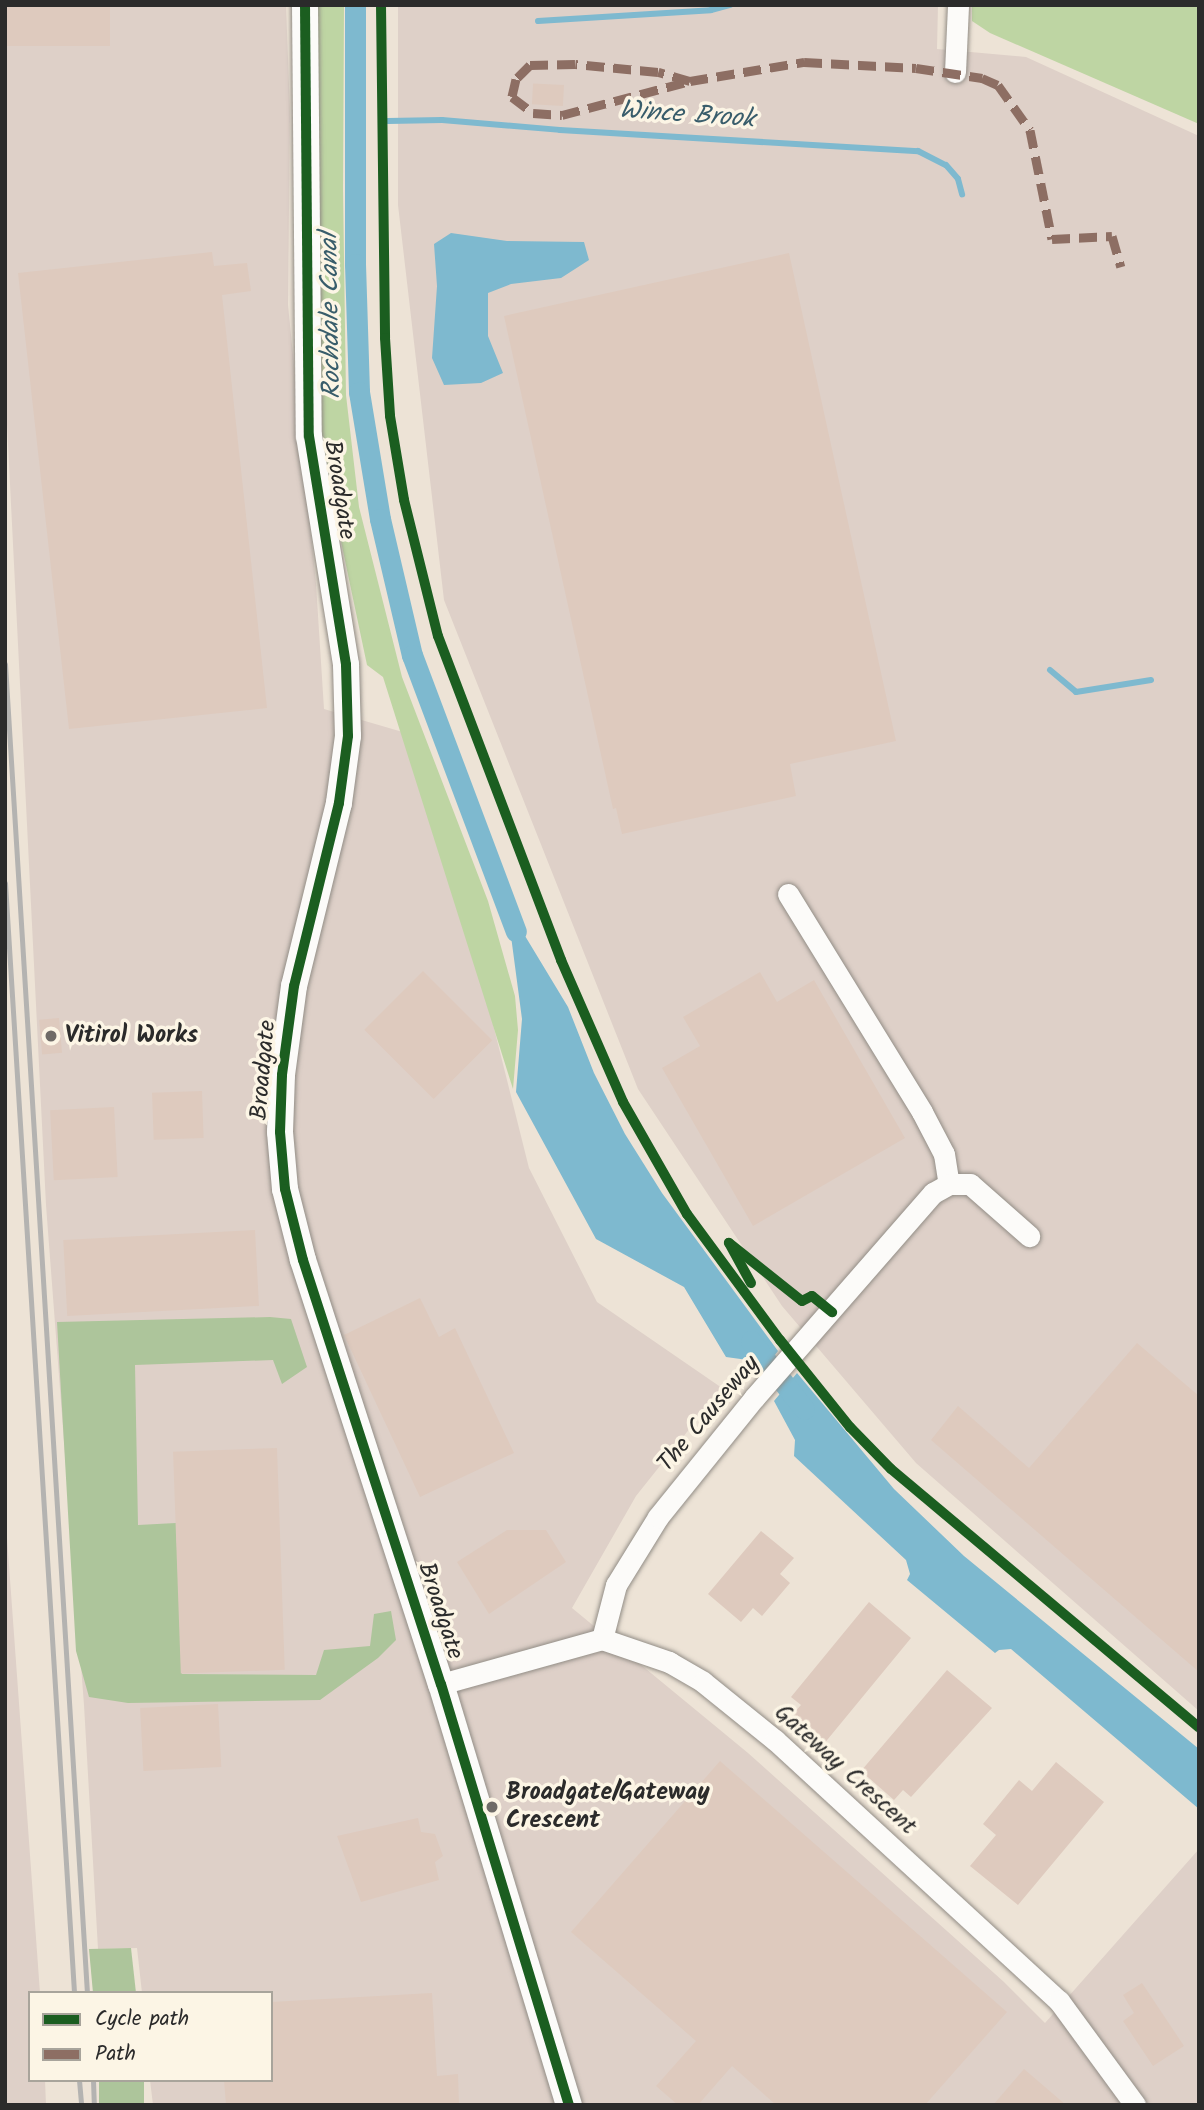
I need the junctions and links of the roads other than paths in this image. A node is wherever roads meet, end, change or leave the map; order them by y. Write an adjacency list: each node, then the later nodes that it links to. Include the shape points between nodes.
1 (305, 5): 8 (street, Broadgate, via 309,436 346,666 348,736 339,803 294,986 282,1075 281,1144 285,1189 303,1260)
2 (958, 5): 3 (street)
3 (955, 72)
4 (788, 894): 5 (street, via 922,1112 944,1154)
5 (949, 1184): 6 (street, via 970,1184); 7 (street, The Causeway, via 933,1193 754,1398 658,1517 616,1585)
6 (1029, 1236)
7 (602, 1639): 8 (street); 10 (street, Gateway Crescent, via 669,1661 775,1740 1059,2001)
8 (441, 1684): 9 (street, Broadgate)
9 (569, 2105)
10 (1135, 2105)

